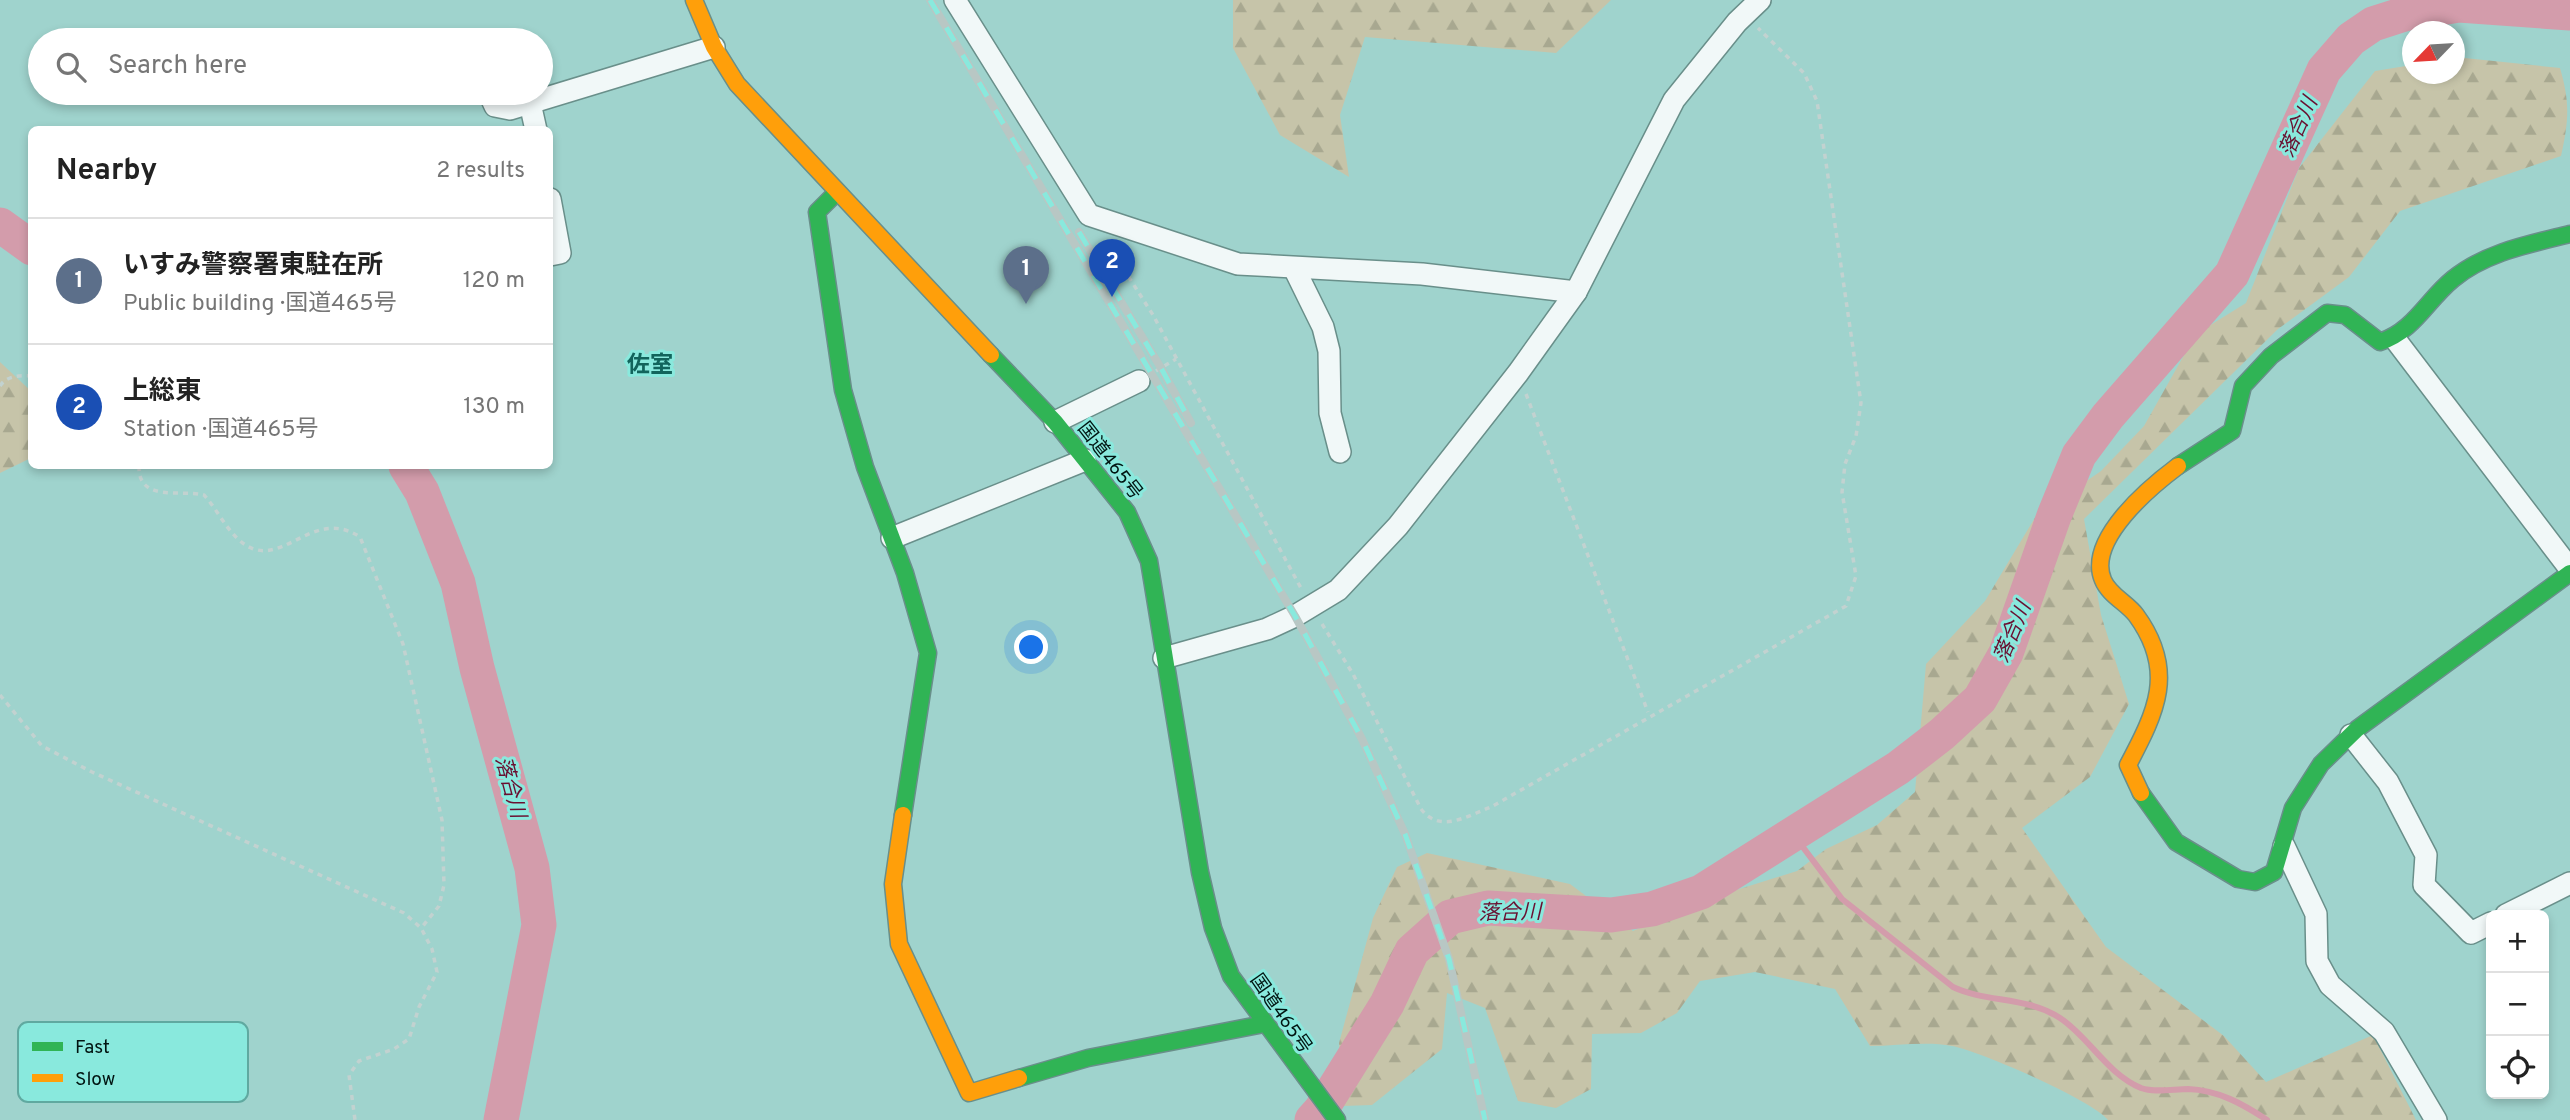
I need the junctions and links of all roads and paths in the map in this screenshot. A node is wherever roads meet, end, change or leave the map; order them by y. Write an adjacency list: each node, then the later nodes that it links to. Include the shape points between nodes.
1 (694, 0): 4 (main road, 国道465号)
2 (955, 0): 12 (street)
3 (1752, 7): 16 (street, via 1674,100); 28 (path, via 1804,73 1817,101 1861,403 1856,436 1844,464 1842,492 1856,576 1846,606 1491,807 1446,824 1429,819 1421,809 1353,674)
4 (714, 47): 5 (street); 10 (main road, 国道465号, via 737,84)
5 (553, 96)
6 (494, 105): 7 (street, via 510,109)
7 (523, 105)
8 (530, 105): 9 (street)
9 (535, 126)
10 (836, 193): 22 (main road, 国道465号); 26 (main road, via 817,212 843,390 864,467)
11 (553, 215): 14 (street, via 560,253)
12 (1089, 215): 15 (street, via 1238,264); 28 (path, via 1153,315)
13 (2570, 234): 17 (main road, via 2488,259 2454,278)
14 (553, 254)
15 (1294, 268): 16 (street, via 1422,274); 23 (street, via 1323,327 1329,351 1330,412)
16 (1576, 292): 18 (street)
17 (2396, 339): 27 (street); 33 (main road, via 2380,342 2345,315 2327,313 2271,356 2243,386 2232,430 2206,444 2154,486 2121,520 2099,559 2103,581 2149,632 2158,661 2155,714 2128,765 2136,787 2176,842 2238,879 2255,882 2274,872)
18 (1518, 373): 28 (street, via 1398,526 1338,590); 31 (path)
19 (28, 376): 21 (path, via 3,380)
20 (1139, 381): 22 (street)
21 (0, 386)
22 (1055, 422): 24 (main road, 国道465号)
23 (1340, 452)
24 (1085, 460): 26 (street); 29 (main road, 国道465号, via 1127,512 1149,561)
25 (140, 469): 37 (path, via 144,483 153,491 204,495 238,540 252,547 281,548 317,529 334,526 360,537 403,644 442,820 444,885 439,906)
26 (891, 538): 38 (main road, via 928,653 893,884 899,944 969,1093 1088,1058)
27 (2570, 571): 32 (main road)
28 (1311, 606): 29 (street, via 1267,629)
29 (1164, 658): 38 (main road, 国道465号, via 1213,928 1231,976)
30 (0, 695): 37 (path, via 42,746 404,913)
31 (1648, 712)
32 (2351, 735): 33 (main road, via 2321,764 2293,808); 36 (street, via 2388,782 2426,855 2424,885 2471,933)
33 (2284, 846): 41 (street, via 2316,914 2317,961 2329,985 2384,1032)
34 (2570, 883): 35 (street)
35 (2516, 910)
36 (2486, 926)
37 (421, 928): 39 (path, via 437,972 409,1039 359,1061 349,1075)
38 (1264, 1024): 40 (main road, 国道465号)
39 (355, 1120)
40 (1337, 1120)
41 (2436, 1120)

